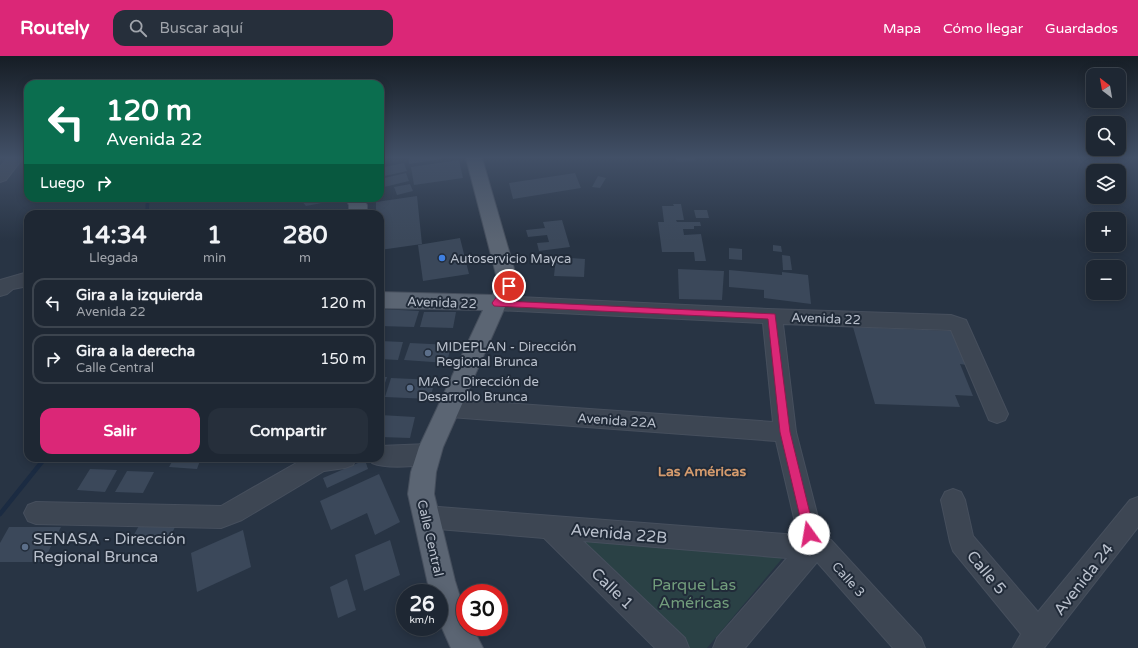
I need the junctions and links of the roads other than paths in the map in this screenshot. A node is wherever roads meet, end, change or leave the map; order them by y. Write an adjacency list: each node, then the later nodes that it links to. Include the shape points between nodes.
1 (485, 186): 5 (main road, Calle Central, via 509,282 506,293)
2 (24, 280): 3 (street)
3 (4, 286)
4 (384, 300): 5 (main road, Avenida 22)
5 (497, 303): 6 (street, Avenida 22); 7 (main road, Calle Central)
6 (772, 316): 8 (street, Avenida 22, via 955,323 959,325); 9 (street)
7 (450, 408): 9 (street, Avenida 22A); 10 (main road, Calle Central)
8 (997, 414)
9 (785, 432): 18 (street)
10 (428, 454): 11 (street); 16 (main road, Calle Central, via 421,486)
11 (384, 456)
12 (318, 462): 15 (street, via 234,512 221,517)
13 (952, 500): 19 (street, Calle 5, via 962,542)
14 (1138, 508): 19 (street, Avenida 24)
15 (36, 513)
16 (426, 517): 17 (street, Avenida 22B); 20 (main road, Calle Central, via 449,609)
17 (551, 528): 18 (street, Avenida 22B); 21 (street, Calle 1)
18 (813, 548): 22 (street); 23 (street, Calle 3, via 822,549)
19 (1033, 641)
20 (468, 648)
21 (675, 648)
22 (727, 648)
23 (911, 648)

